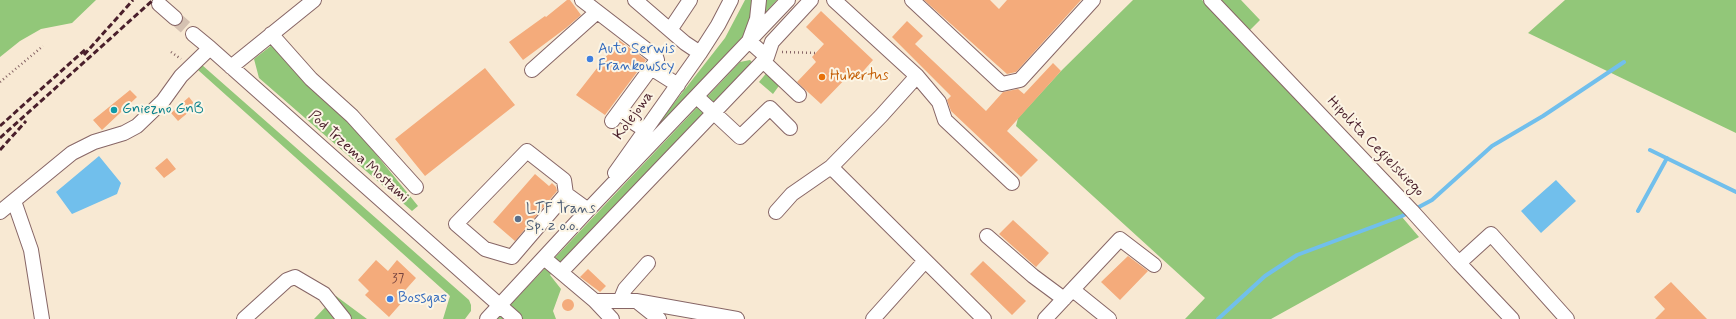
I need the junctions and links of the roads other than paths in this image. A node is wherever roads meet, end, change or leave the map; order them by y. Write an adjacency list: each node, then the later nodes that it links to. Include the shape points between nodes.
1 (314, 0): 18 (street)
2 (582, 0): 14 (street)
3 (635, 0): 16 (street)
4 (690, 0): 16 (street)
5 (731, 0): 21 (street, Kolejowa)
6 (759, 0): 19 (street, Kolejowa, via 757,19)
7 (788, 0): 19 (street, Kolejowa)
8 (811, 0): 22 (street, via 772,42)
9 (834, 0): 26 (street)
10 (912, 0): 11 (street, via 1002,84 1020,80)
11 (1093, 0)
12 (1211, 0): 47 (street, Hipolita Cegielskiego)
13 (159, 4): 15 (street)
14 (597, 12): 24 (street, via 656,57 657,60); 25 (street)
15 (175, 18)
16 (670, 30): 21 (street)
17 (193, 34): 20 (street, Pod Trzema Mostami)
18 (271, 34): 23 (street); 37 (street)
19 (749, 41): 22 (street); 29 (street, Kolejowa)
20 (210, 48): 23 (street, Pod Trzema Mostami); 39 (street, via 181,76 164,101 137,126 72,153)
21 (700, 53): 27 (street, Kolejowa)
22 (765, 59): 28 (street); 30 (street)
23 (231, 67): 54 (street, Pod Trzema Mostami)
24 (651, 68): 27 (street); 32 (street, via 615,117)
25 (532, 70)
26 (917, 76): 33 (street); 35 (street, via 939,102 945,120)
27 (678, 85): 32 (street, Kolejowa)
28 (798, 94)
29 (697, 97): 30 (street); 34 (street, Kolejowa)
30 (714, 112): 31 (street, via 740,137 770,108); 36 (street)
31 (790, 128)
32 (645, 130): 40 (street, Kolejowa)
33 (831, 167): 42 (street, via 792,194); 45 (street)
34 (627, 170): 36 (street); 40 (street, Kolejowa)
35 (1012, 183)
36 (644, 185): 49 (street)
37 (416, 187)
38 (566, 194): 38 (street, via 512,257 485,249 456,224 527,151 564,180); 40 (street)
39 (14, 201): 41 (street); 56 (street, via 31,250)
40 (588, 210): 44 (street, Kolejowa)
41 (0, 212)
42 (776, 212)
43 (987, 236): 50 (street, via 1033,276)
44 (544, 258): 49 (street); 54 (street, Kolejowa)
45 (925, 261): 55 (street); 64 (street)
46 (648, 263): 52 (street, via 625,289)
47 (1459, 263): 67 (street, Hipolita Cegielskiego); 68 (street, via 1491,234)
48 (1154, 265): 50 (street, via 1120,239)
49 (561, 272): 51 (street)
50 (1068, 294): 65 (street); 66 (street)
51 (595, 301): 52 (street); 61 (street)
52 (620, 301): 53 (street)
53 (636, 301): 62 (street); 63 (street)
54 (500, 305): 59 (street, Kolejowa); 60 (street, Pod Trzema Mostami)
55 (974, 316)
56 (42, 319)
57 (244, 319): 58 (street, via 287,280 295,277 324,294)
58 (344, 319)
59 (487, 319)
60 (515, 319)
61 (612, 319)
62 (659, 319)
63 (737, 319)
64 (873, 319)
65 (1045, 319)
66 (1109, 319)
67 (1512, 319)
68 (1567, 319)

